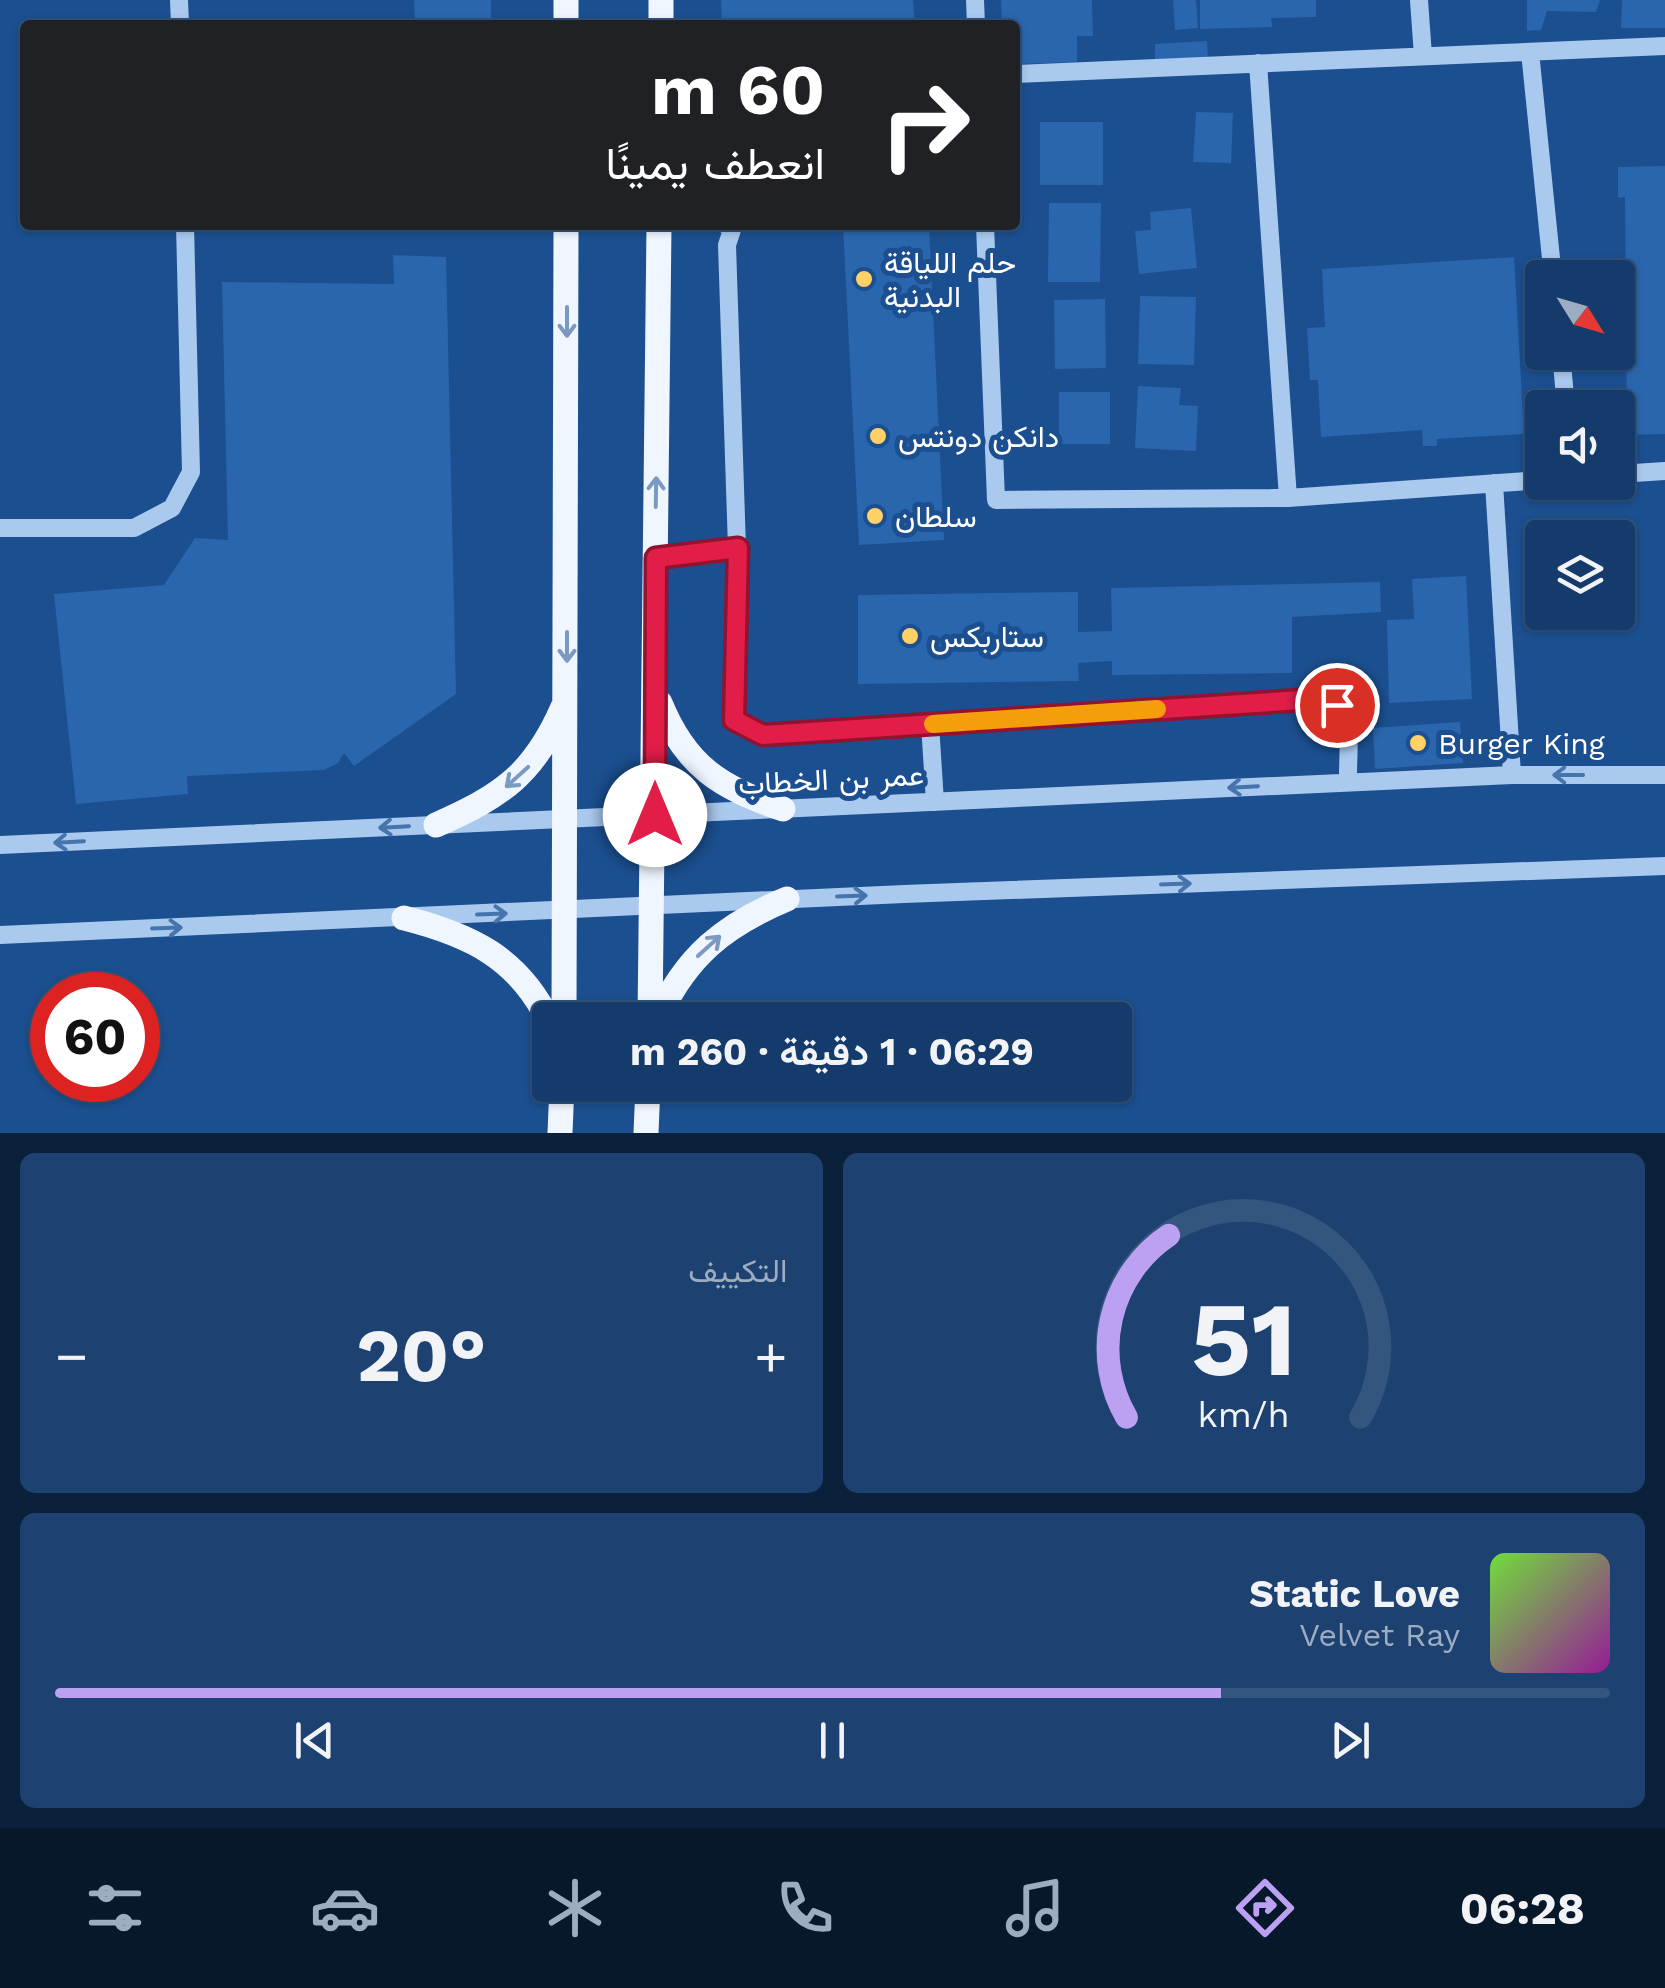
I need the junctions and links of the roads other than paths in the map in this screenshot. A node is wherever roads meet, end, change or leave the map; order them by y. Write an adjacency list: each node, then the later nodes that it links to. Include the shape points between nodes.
1 (1419, 0): 4 (street)
2 (1665, 46): 3 (street)
3 (1530, 52): 4 (street); 12 (street)
4 (1423, 56): 5 (street)
5 (1258, 63): 6 (street); 17 (street)
6 (1020, 74)
7 (185, 230): 18 (street, via 191,472 172,508 134,528)
8 (566, 230): 22 (main road, one-way to 22)
9 (659, 230): 20 (main road, one-way to 9)
10 (732, 230): 19 (street, via 727,245)
11 (985, 230): 17 (street, via 996,500)
12 (1551, 260)
13 (1665, 471): 14 (street)
14 (1635, 473)
15 (1525, 481): 16 (street)
16 (1494, 483): 17 (street); 24 (street)
17 (1288, 498)
18 (0, 528)
19 (738, 548): 20 (street); 23 (street, via 734,720 763,735)
20 (656, 558): 21 (main road)
21 (656, 692): 28 (main road, via 674,737 700,767 736,793); 29 (main road)
22 (567, 698): 30 (main road); 31 (main road, one-way to 31, via 546,746 520,778 482,805)
23 (930, 724): 26 (street, via 1317,699 1337,705 1346,717); 27 (street)
24 (1512, 775): 25 (street, عمر بن الخطاب, one-way to 24); 26 (street, عمر بن الخطاب)
25 (1665, 775)
26 (1348, 782): 27 (street, عمر بن الخطاب, one-way to 27)
27 (935, 802): 28 (street, عمر بن الخطاب)
28 (783, 809): 29 (street, عمر بن الخطاب)
29 (655, 815): 30 (street, عمر بن الخطاب); 35 (main road)
30 (567, 819): 31 (street, عمر بن الخطاب); 36 (main road)
31 (436, 825): 32 (street, عمر بن الخطاب, one-way to 32)
32 (0, 846)
33 (1665, 866): 34 (street, one-way to 33)
34 (787, 899): 35 (street); 42 (main road, one-way to 34, via 702,951 741,918)
35 (654, 904): 36 (street); 41 (main road)
36 (568, 911): 37 (street, one-way to 36); 40 (main road)
37 (404, 918): 38 (street, one-way to 37); 39 (main road, via 458,932 508,964)
38 (0, 935)
39 (540, 1002)
40 (565, 1002)
41 (654, 1002)
42 (664, 1002)
43 (561, 1102): 45 (main road)
44 (647, 1102): 46 (main road)
45 (560, 1133)
46 (646, 1133)

